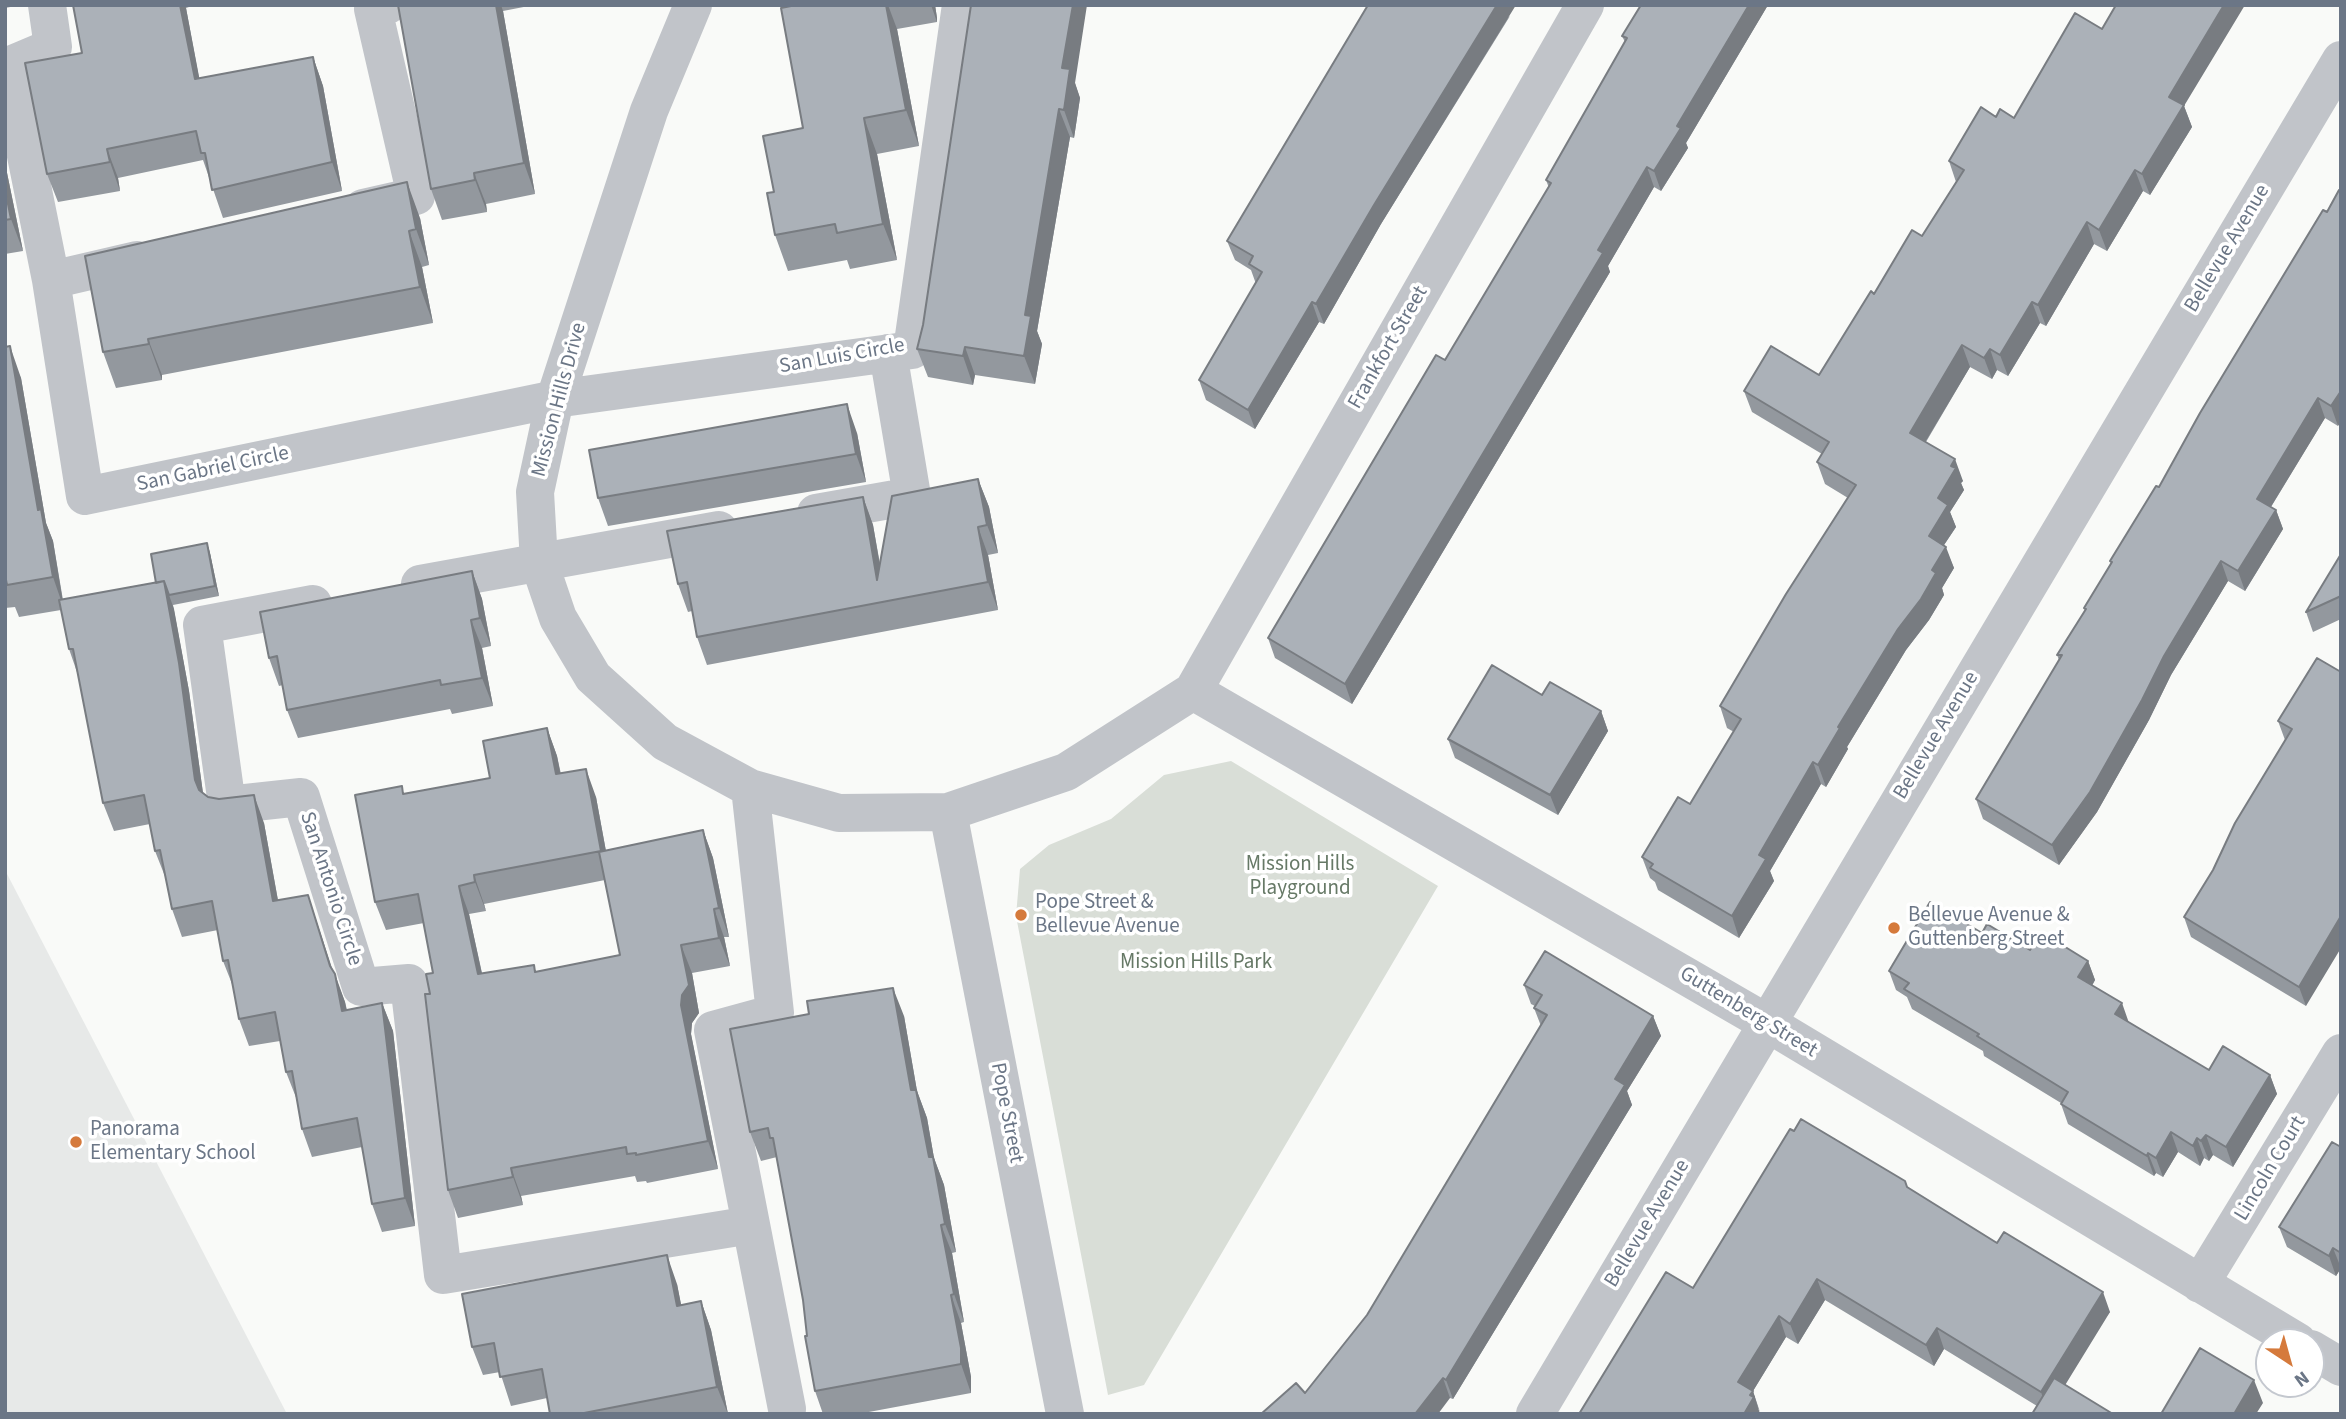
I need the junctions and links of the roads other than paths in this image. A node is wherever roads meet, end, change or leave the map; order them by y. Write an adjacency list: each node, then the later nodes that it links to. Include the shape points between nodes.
1 (47, 5): 9 (street, San Gabriel Circle, via 53,47 8,66)
2 (388, 5): 7 (street, via 373,9 416,196)
3 (693, 5): 11 (street, Mission Hills Drive, via 649,111)
4 (961, 5): 10 (street, San Luis Circle, via 912,350)
5 (1585, 5): 15 (street, Frankfort Street)
6 (2341, 60): 18 (street, Bellevue Avenue)
7 (334, 214)
8 (172, 252): 9 (street)
9 (51, 280): 11 (street, San Gabriel Circle, via 85,496)
10 (888, 353): 11 (street, San Luis Circle); 12 (street, via 912,496)
11 (555, 399): 12 (street, Mission Hills Drive, via 535,492)
12 (539, 562): 13 (street); 16 (street, Mission Hills Drive, via 558,618 593,677 665,742)
13 (391, 590)
14 (350, 597): 20 (street, San Antonio Circle, via 202,625 227,805 300,797 361,987 409,983 443,1275)
15 (1193, 691): 17 (street, Mission Hills Drive, via 1066,772); 18 (street, Guttenberg Street)
16 (750, 788): 17 (street, Mission Hills Drive, via 839,813); 20 (street, via 775,1013 713,1030)
17 (948, 812): 26 (street, Pope Street)
18 (1766, 1023): 21 (street, Guttenberg Street); 27 (street, Bellevue Avenue)
19 (2341, 1053): 21 (street, Lincoln Court)
20 (751, 1226): 25 (street)
21 (2200, 1284): 22 (street, Guttenberg Street)
22 (2274, 1328)
23 (2325, 1357): 24 (street)
24 (2341, 1367)
25 (787, 1409)
26 (1065, 1414)
27 (1535, 1414)

